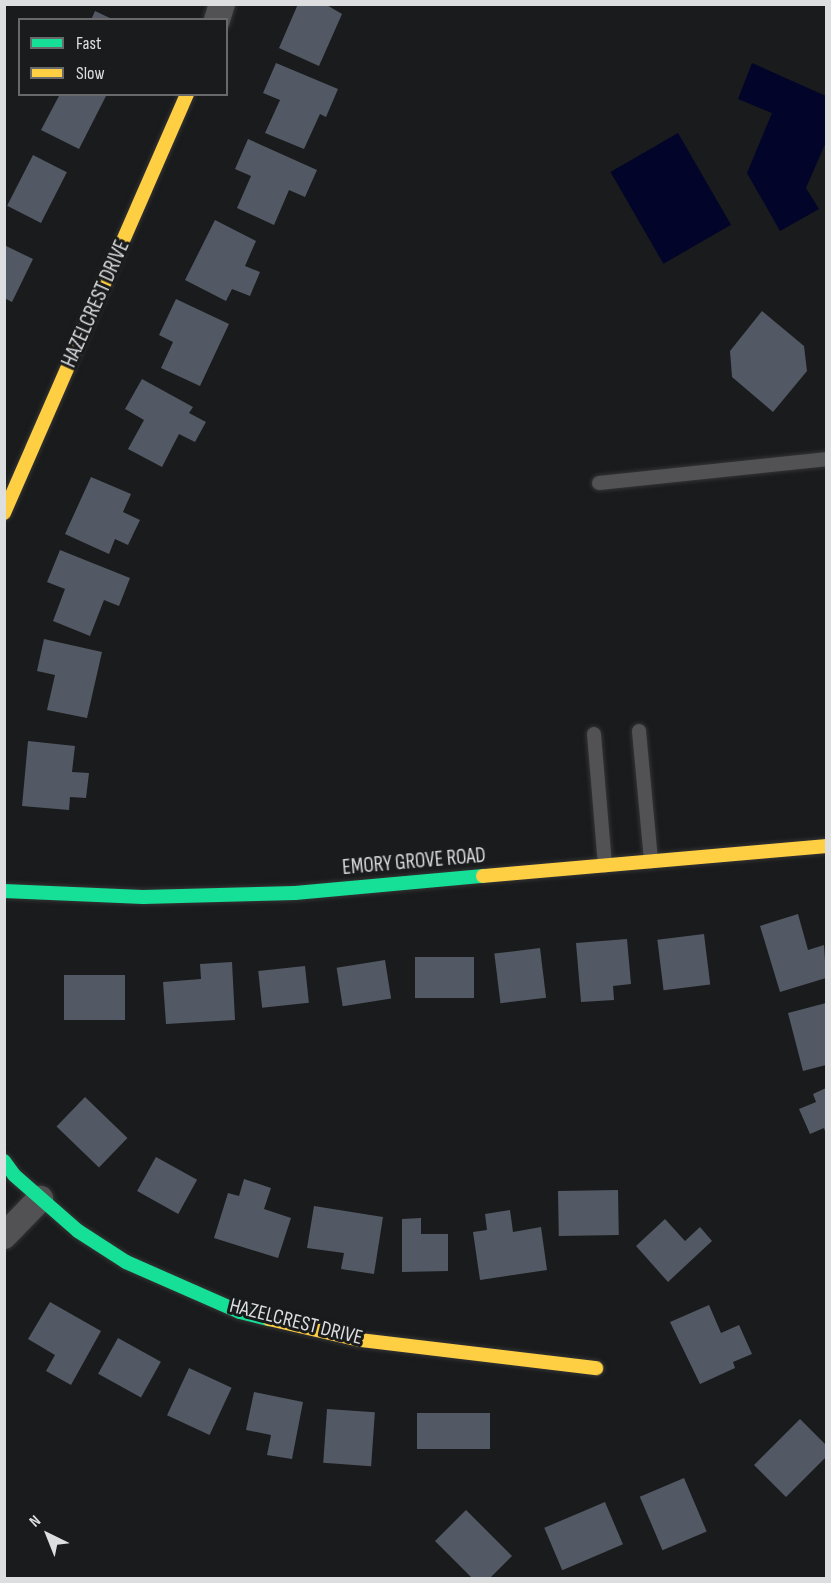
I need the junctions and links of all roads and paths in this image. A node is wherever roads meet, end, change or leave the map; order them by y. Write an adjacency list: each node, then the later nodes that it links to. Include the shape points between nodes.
1 (186, 96): 4 (street, HAZELCREST DRIVE)
2 (826, 459): 3 (lane)
3 (598, 483)
4 (4, 513)
5 (639, 731): 8 (lane)
6 (594, 735): 9 (lane)
7 (826, 846): 8 (street, EMORY GROVE ROAD)
8 (651, 861): 9 (street, EMORY GROVE ROAD)
9 (605, 866): 10 (street, EMORY GROVE ROAD, via 295,893 142,897)
10 (4, 891)
11 (4, 1161): 12 (street, HAZELCREST DRIVE)
12 (40, 1199): 13 (street); 14 (street, HAZELCREST DRIVE, via 78,1231 126,1262 240,1312 360,1340)
13 (4, 1236)
14 (596, 1368)

